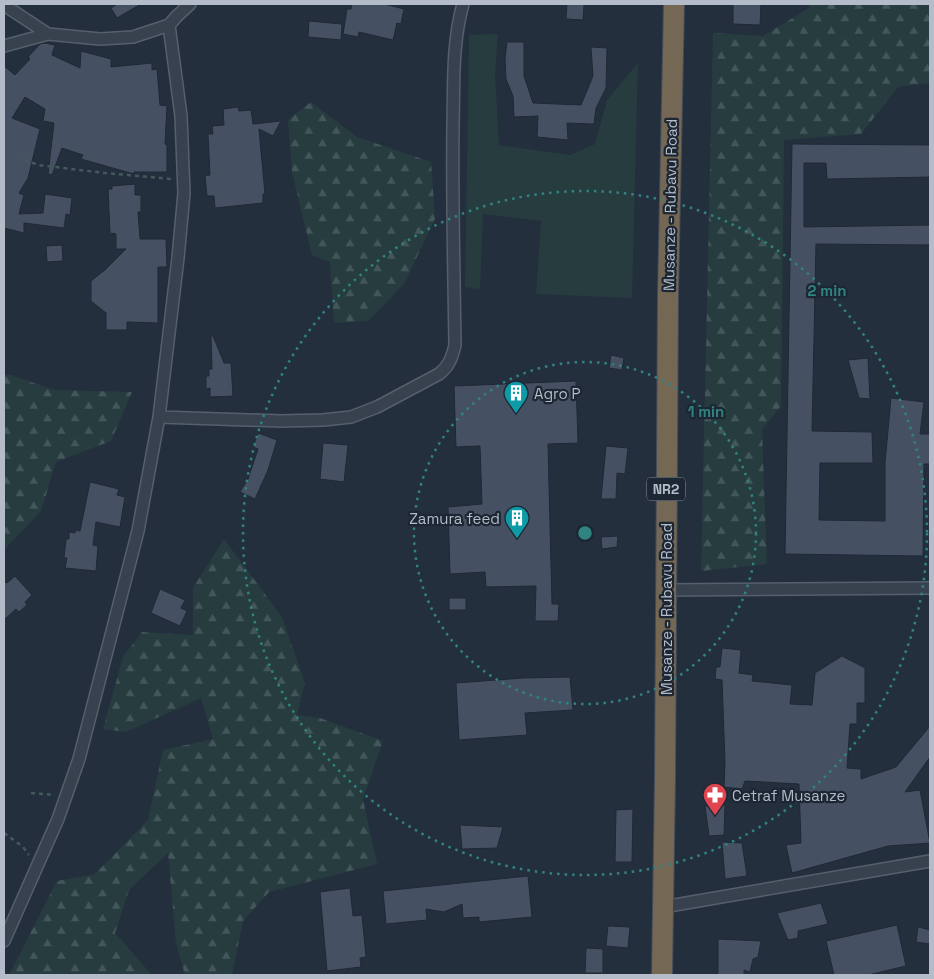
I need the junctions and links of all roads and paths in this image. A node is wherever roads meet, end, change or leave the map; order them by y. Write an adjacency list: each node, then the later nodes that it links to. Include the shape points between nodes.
1 (463, 4): 10 (street, via 454,58 455,345 446,368 377,407 351,417 281,421)
2 (674, 4): 12 (highway, Musanze - Rubavu Road / NR2)
3 (4, 5): 6 (street)
4 (188, 5): 5 (street)
5 (169, 25): 6 (street, via 133,37 100,39); 9 (street, via 181,116)
6 (48, 34): 7 (street)
7 (4, 46)
8 (17, 157): 9 (path, via 38,165)
9 (183, 179): 10 (street, via 178,258)
10 (158, 417): 14 (street, via 138,530 79,759)
11 (930, 588): 12 (street)
12 (666, 590): 18 (highway, Musanze - Rubavu Road / NR2)
13 (31, 793): 14 (path)
14 (66, 796): 16 (street)
15 (4, 834): 16 (path, via 23,847 28,855)
16 (40, 858): 19 (street)
17 (930, 861): 18 (street)
18 (663, 907): 20 (highway, Musanze - Rubavu Road / NR2)
19 (4, 941)
20 (662, 975)

